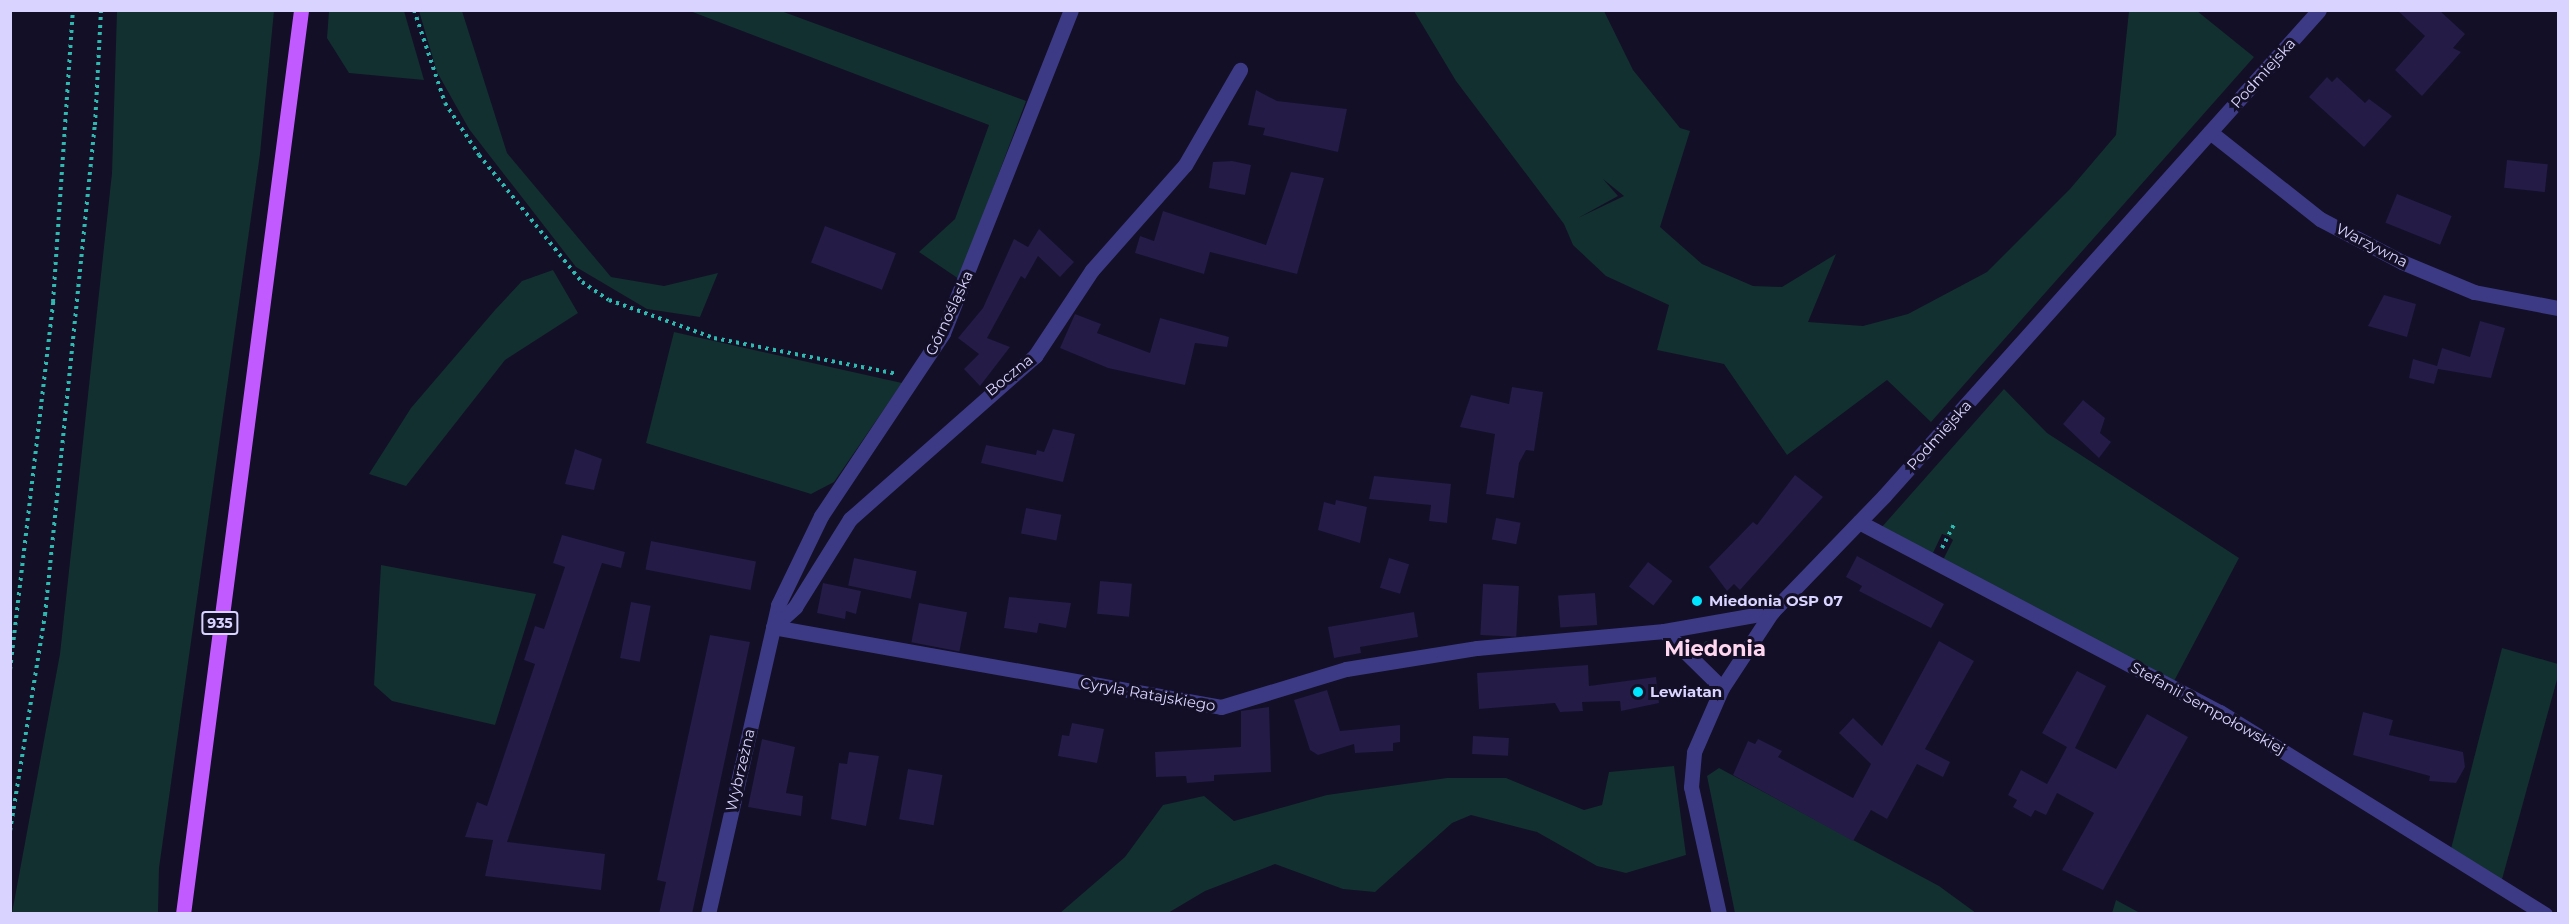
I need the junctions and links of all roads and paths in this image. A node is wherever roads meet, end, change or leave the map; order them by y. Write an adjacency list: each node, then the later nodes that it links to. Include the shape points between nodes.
1 (73, 10): 17 (path, via 53,302)
2 (101, 10): 19 (path, via 94,137 46,603)
3 (301, 10): 20 (main road, 935)
4 (414, 10): 10 (path, via 445,103 479,155 582,282 609,300 714,338)
5 (1071, 10): 10 (street, Górnośląska, via 963,288)
6 (2319, 10): 8 (street, Podmiejska)
7 (1240, 70): 15 (street, Boczna, via 1185,165 1092,270 1035,356 850,519 795,607)
8 (2210, 132): 9 (street, Warzywna, via 2320,219 2402,262 2474,292); 11 (street, Podmiejska)
9 (2559, 308)
10 (915, 380): 15 (street, Górnośląska, via 821,516)
11 (1859, 522): 13 (street, Stefanii Sempołowskiej); 14 (street, Podmiejska)
12 (1955, 522): 13 (path)
13 (1935, 562): 23 (street, Stefanii Sempołowskiej, via 2220,712)
14 (1772, 612): 16 (street, Cyryla Ratajskiego); 18 (street, Podmiejska)
15 (773, 627): 16 (street, Cyryla Ratajskiego, via 1221,707 1346,669 1477,648); 21 (street, Wybrzeżna)
16 (1664, 631): 18 (street)
17 (10, 670)
18 (1722, 688): 22 (street, Podmiejska, via 1694,752 1691,787)
19 (10, 831)
20 (183, 914)
21 (708, 914)
22 (1719, 914)
23 (2545, 914)

